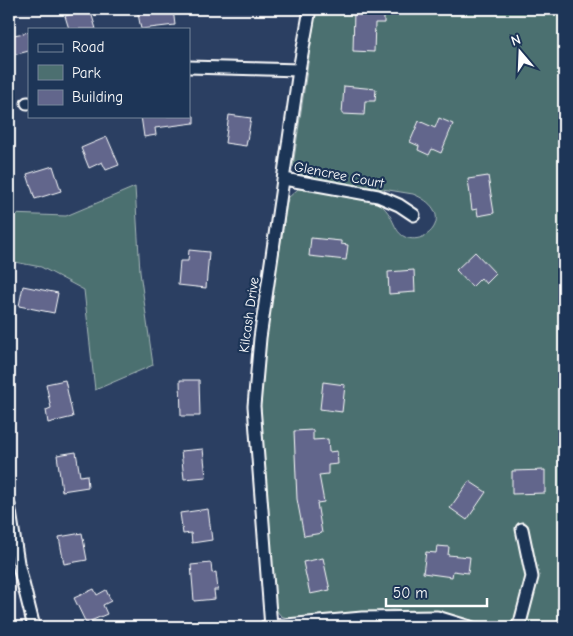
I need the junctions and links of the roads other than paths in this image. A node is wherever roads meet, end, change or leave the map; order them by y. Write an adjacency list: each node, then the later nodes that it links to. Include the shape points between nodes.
1 (310, 9): 3 (street, Kilcash Drive)
2 (190, 68): 3 (street)
3 (299, 70): 4 (street, Kilcash Drive)
4 (284, 180): 5 (street, Glencree Court, via 378,196); 11 (street, Kilcash Drive, via 260,338 254,406)
5 (414, 215)
6 (9, 505): 7 (street)
7 (10, 526): 9 (street)
8 (522, 529): 13 (street, via 532,577 520,623)
9 (34, 627)
10 (265, 627): 11 (street)
11 (271, 627): 12 (street, via 362,618 436,618)
12 (470, 627)
13 (516, 627)

